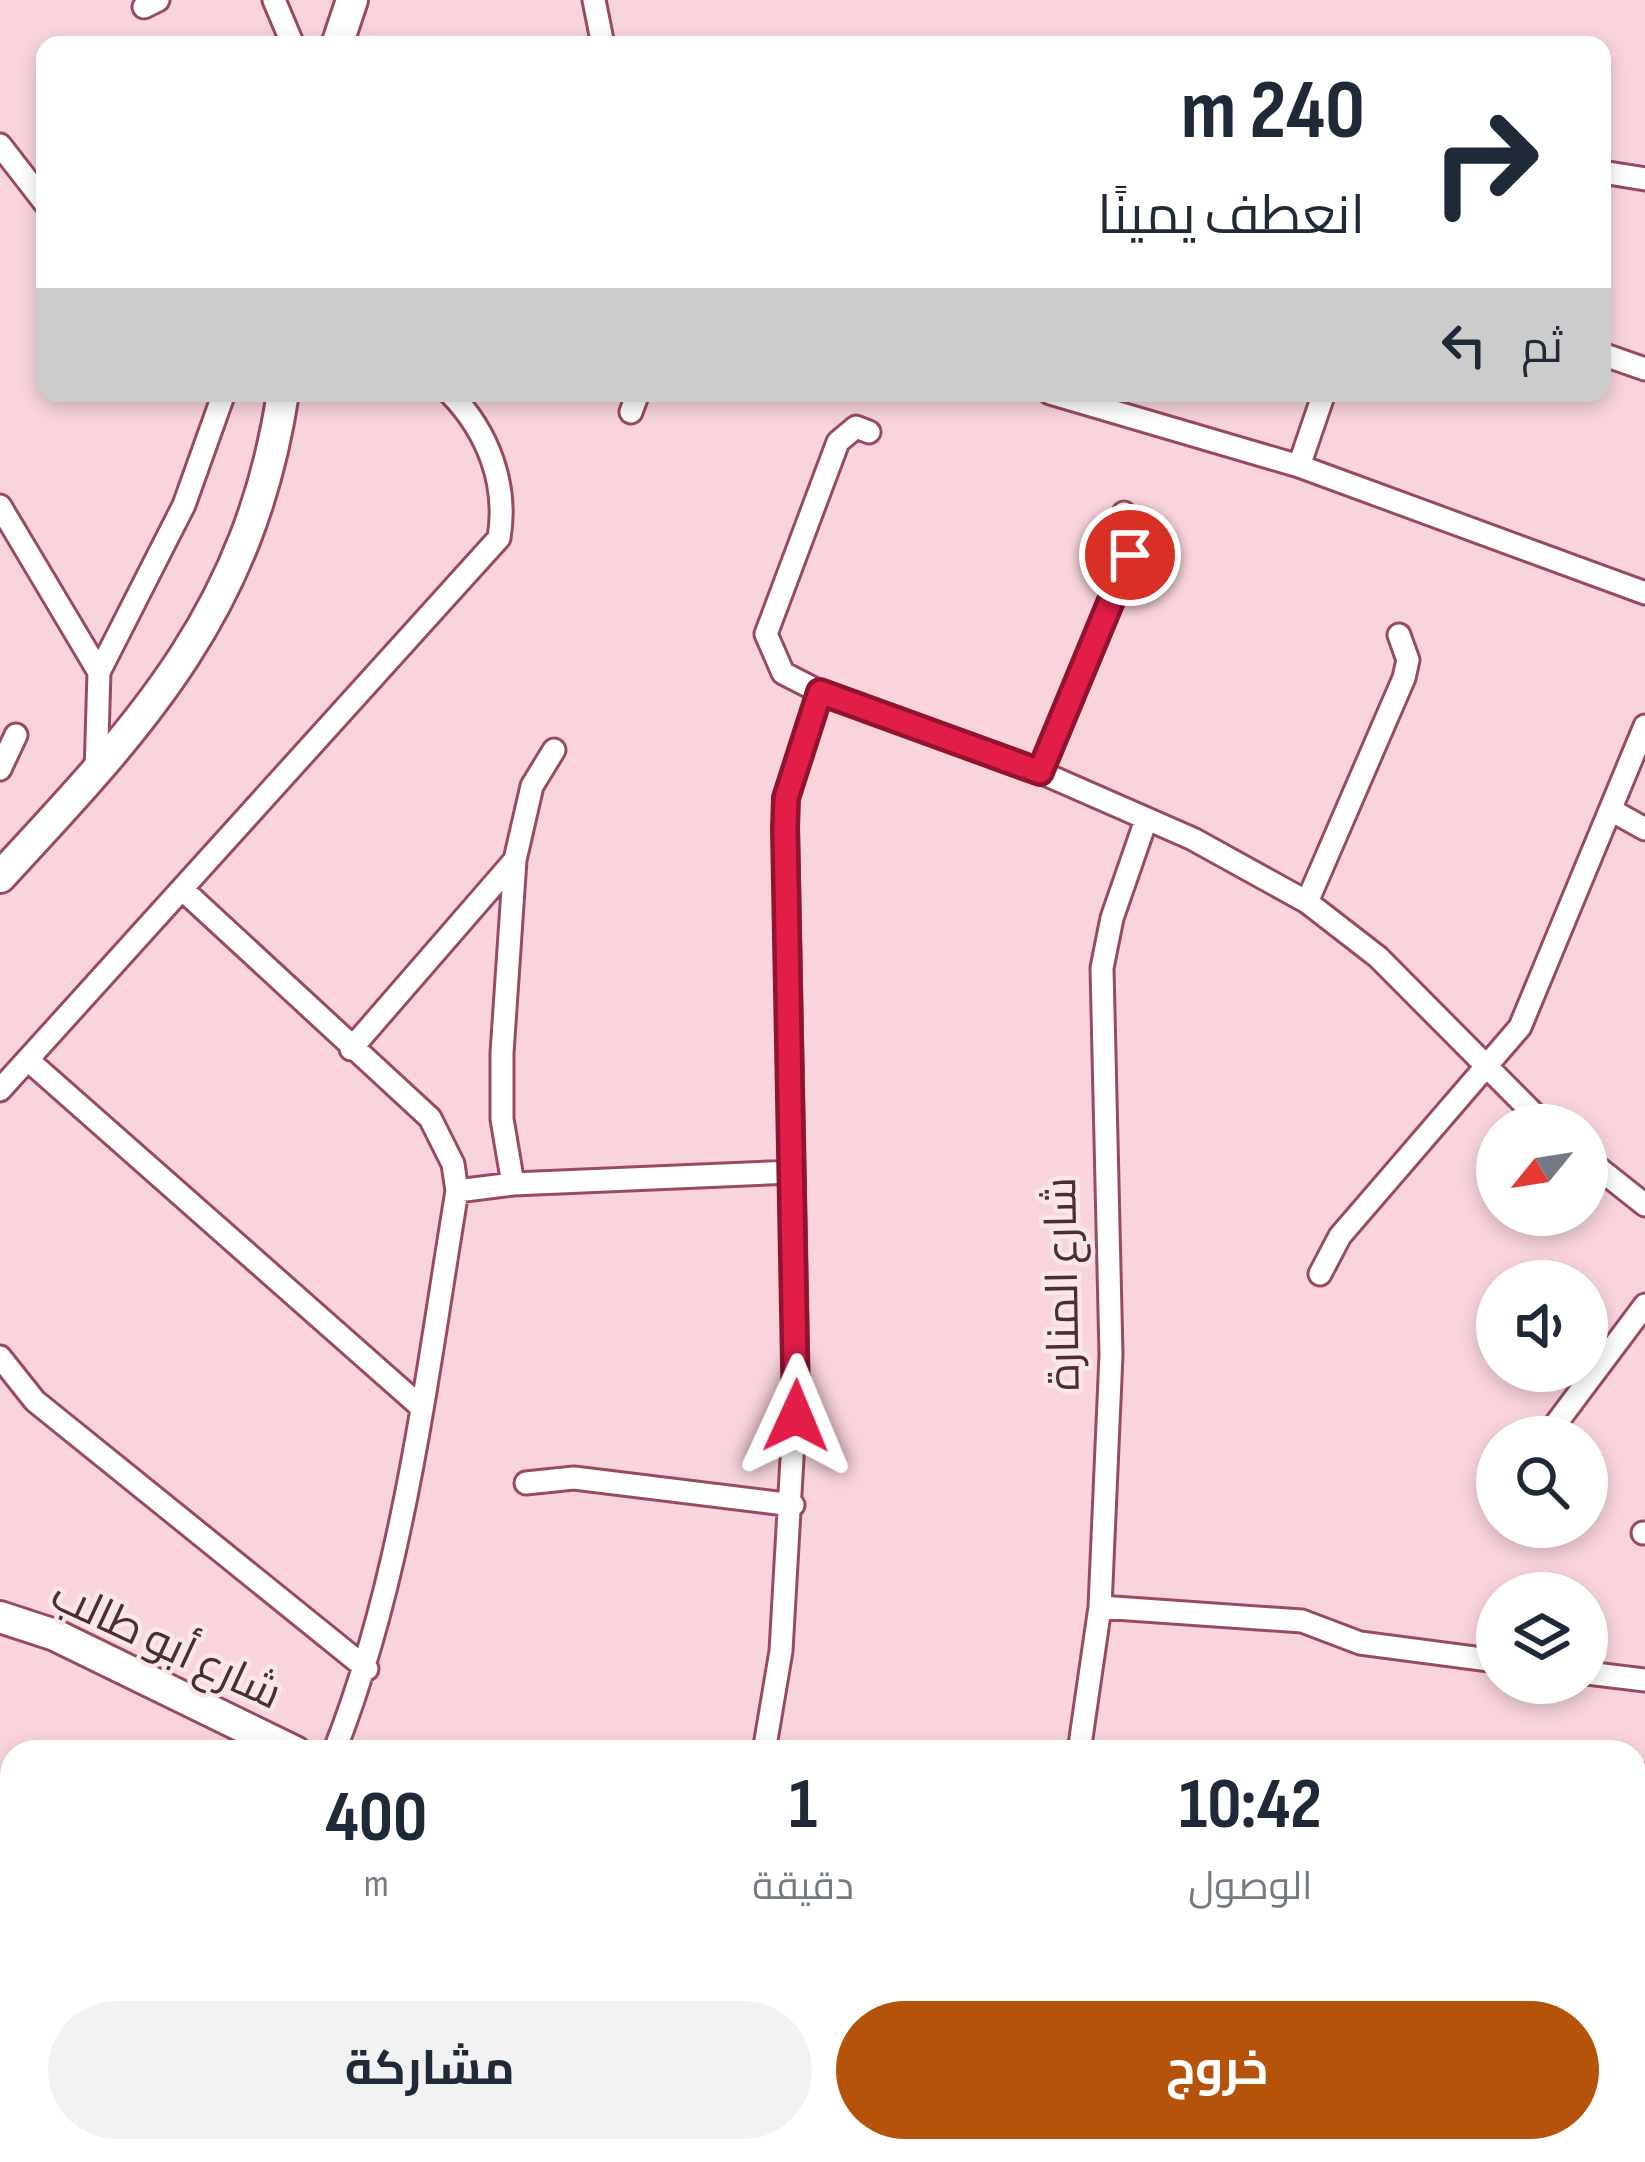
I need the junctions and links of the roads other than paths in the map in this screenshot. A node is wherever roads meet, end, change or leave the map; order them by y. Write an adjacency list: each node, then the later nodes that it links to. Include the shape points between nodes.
1 (274, 0): 4 (street)
2 (352, 0): 5 (street)
3 (594, 0): 6 (street)
4 (288, 36)
5 (340, 36)
6 (601, 36)
7 (0, 145): 10 (street)
8 (1611, 173): 9 (street)
9 (1645, 178)
10 (36, 191)
11 (1611, 356): 12 (street)
12 (1645, 369)
13 (221, 402): 24 (street, via 184,505)
14 (282, 402): 31 (street, via 244,548 210,621)
15 (459, 402): 37 (street, via 476,420 496,472 499,538)
16 (1081, 402): 19 (street)
17 (1321, 402): 19 (street)
18 (869, 432): 25 (street, via 856,427 838,442 766,634 783,673)
19 (1300, 466): 22 (street)
20 (0, 506): 24 (street)
21 (1124, 513): 30 (street, via 1133,546)
22 (1645, 593)
23 (1399, 635): 38 (street, via 1408,660 1404,678)
24 (99, 672): 31 (street)
25 (820, 692): 30 (street); 44 (street, via 786,798)
26 (1645, 726): 32 (street)
27 (16, 735): 29 (street)
28 (554, 750): 35 (street, via 532,786)
29 (0, 769)
30 (1040, 772): 33 (street)
31 (96, 773): 36 (street)
32 (1611, 809): 34 (street); 41 (street, via 1520,1027)
33 (1147, 820): 38 (street); 57 (street, شارع المنارة, via 1102,968 1111,1355)
34 (1645, 829)
35 (515, 860): 39 (street); 46 (street, via 502,1075)
36 (0, 877)
37 (182, 890): 39 (street); 40 (street)
38 (1307, 902): 41 (street, via 1378,957)
39 (352, 1049): 47 (street, via 430,1118)
40 (28, 1060): 42 (street); 52 (street)
41 (1489, 1069): 43 (street); 49 (street, via 1340,1236)
42 (0, 1090)
43 (1524, 1104)
44 (792, 1172): 46 (street); 55 (street)
45 (1608, 1176): 48 (street)
46 (513, 1184): 47 (street)
47 (457, 1191): 52 (street)
48 (1645, 1205)
49 (1320, 1274)
50 (1645, 1305): 53 (street)
51 (0, 1357): 61 (street, via 48,1412)
52 (421, 1406): 61 (street)
53 (1562, 1416)
54 (526, 1484): 55 (street, via 574,1478)
55 (793, 1505): 66 (street)
56 (0, 1594): 59 (street)
57 (1100, 1607): 60 (street, via 1302,1621 1360,1643); 67 (street, شارع المنارة)
58 (0, 1617): 59 (street, شارع أبو طالب)
59 (55, 1635): 64 (street, شارع أبو طالب)
60 (1476, 1658)
61 (367, 1669): 65 (street)
62 (1608, 1675): 63 (street)
63 (1645, 1680)
64 (270, 1740)
65 (339, 1740)
66 (766, 1740)
67 (1081, 1740)

